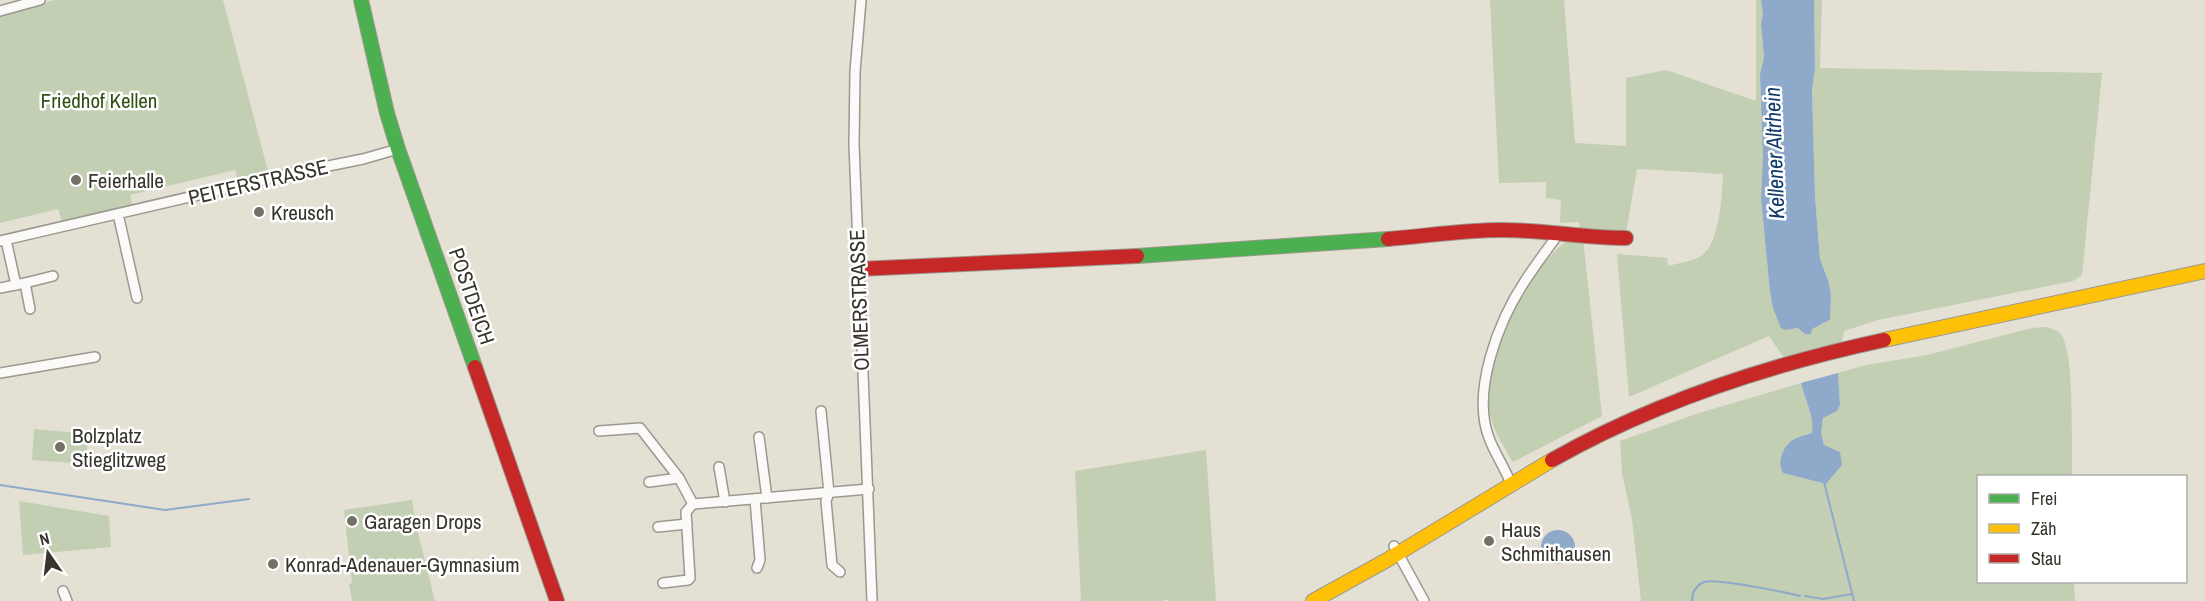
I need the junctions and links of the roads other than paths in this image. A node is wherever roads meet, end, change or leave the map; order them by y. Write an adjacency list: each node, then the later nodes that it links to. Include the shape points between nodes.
1 (40, 0): 4 (street)
2 (361, 0): 5 (main road, POSTDEICH)
3 (861, 0): 10 (street, OLMERSTRASSE, via 854,144)
4 (0, 11)
5 (398, 149): 6 (street, PEITERSTRASSE); 40 (main road, POSTDEICH)
6 (118, 214): 9 (street, PEITERSTRASSE); 15 (street)
7 (1560, 232): 8 (main road); 10 (main road, via 1501,230 1199,253); 25 (street, via 1519,291 1485,377 1483,408 1488,437)
8 (1626, 238)
9 (3, 240): 13 (street)
10 (859, 268): 26 (street, OLMERSTRASSE)
11 (2205, 271): 25 (main road, via 1828,352 1749,374 1647,412)
12 (53, 276): 13 (street)
13 (20, 284): 14 (street); 16 (street)
14 (0, 288)
15 (137, 298)
16 (30, 309)
17 (95, 357): 18 (street)
18 (0, 372)
19 (821, 411): 27 (street)
20 (599, 431): 23 (street, via 640,428)
21 (759, 437): 28 (street)
22 (719, 467): 30 (street)
23 (679, 478): 24 (street); 31 (street)
24 (650, 482)
25 (1511, 484): 34 (main road)
26 (869, 489): 27 (street); 41 (street, OLMERSTRASSE)
27 (829, 493): 28 (street); 36 (street, via 826,501 832,565)
28 (767, 498): 29 (street)
29 (755, 499): 30 (street); 35 (street, via 760,560)
30 (725, 502): 31 (street)
31 (693, 504): 32 (street, via 686,512)
32 (687, 524): 33 (street); 37 (street, via 690,578)
33 (658, 527)
34 (1396, 550): 42 (main road); 43 (street)
35 (757, 568)
36 (840, 572)
37 (663, 583)
38 (63, 591): 39 (street)
39 (68, 601)
40 (557, 601)
41 (872, 601)
42 (1313, 601)
43 (1424, 601)

